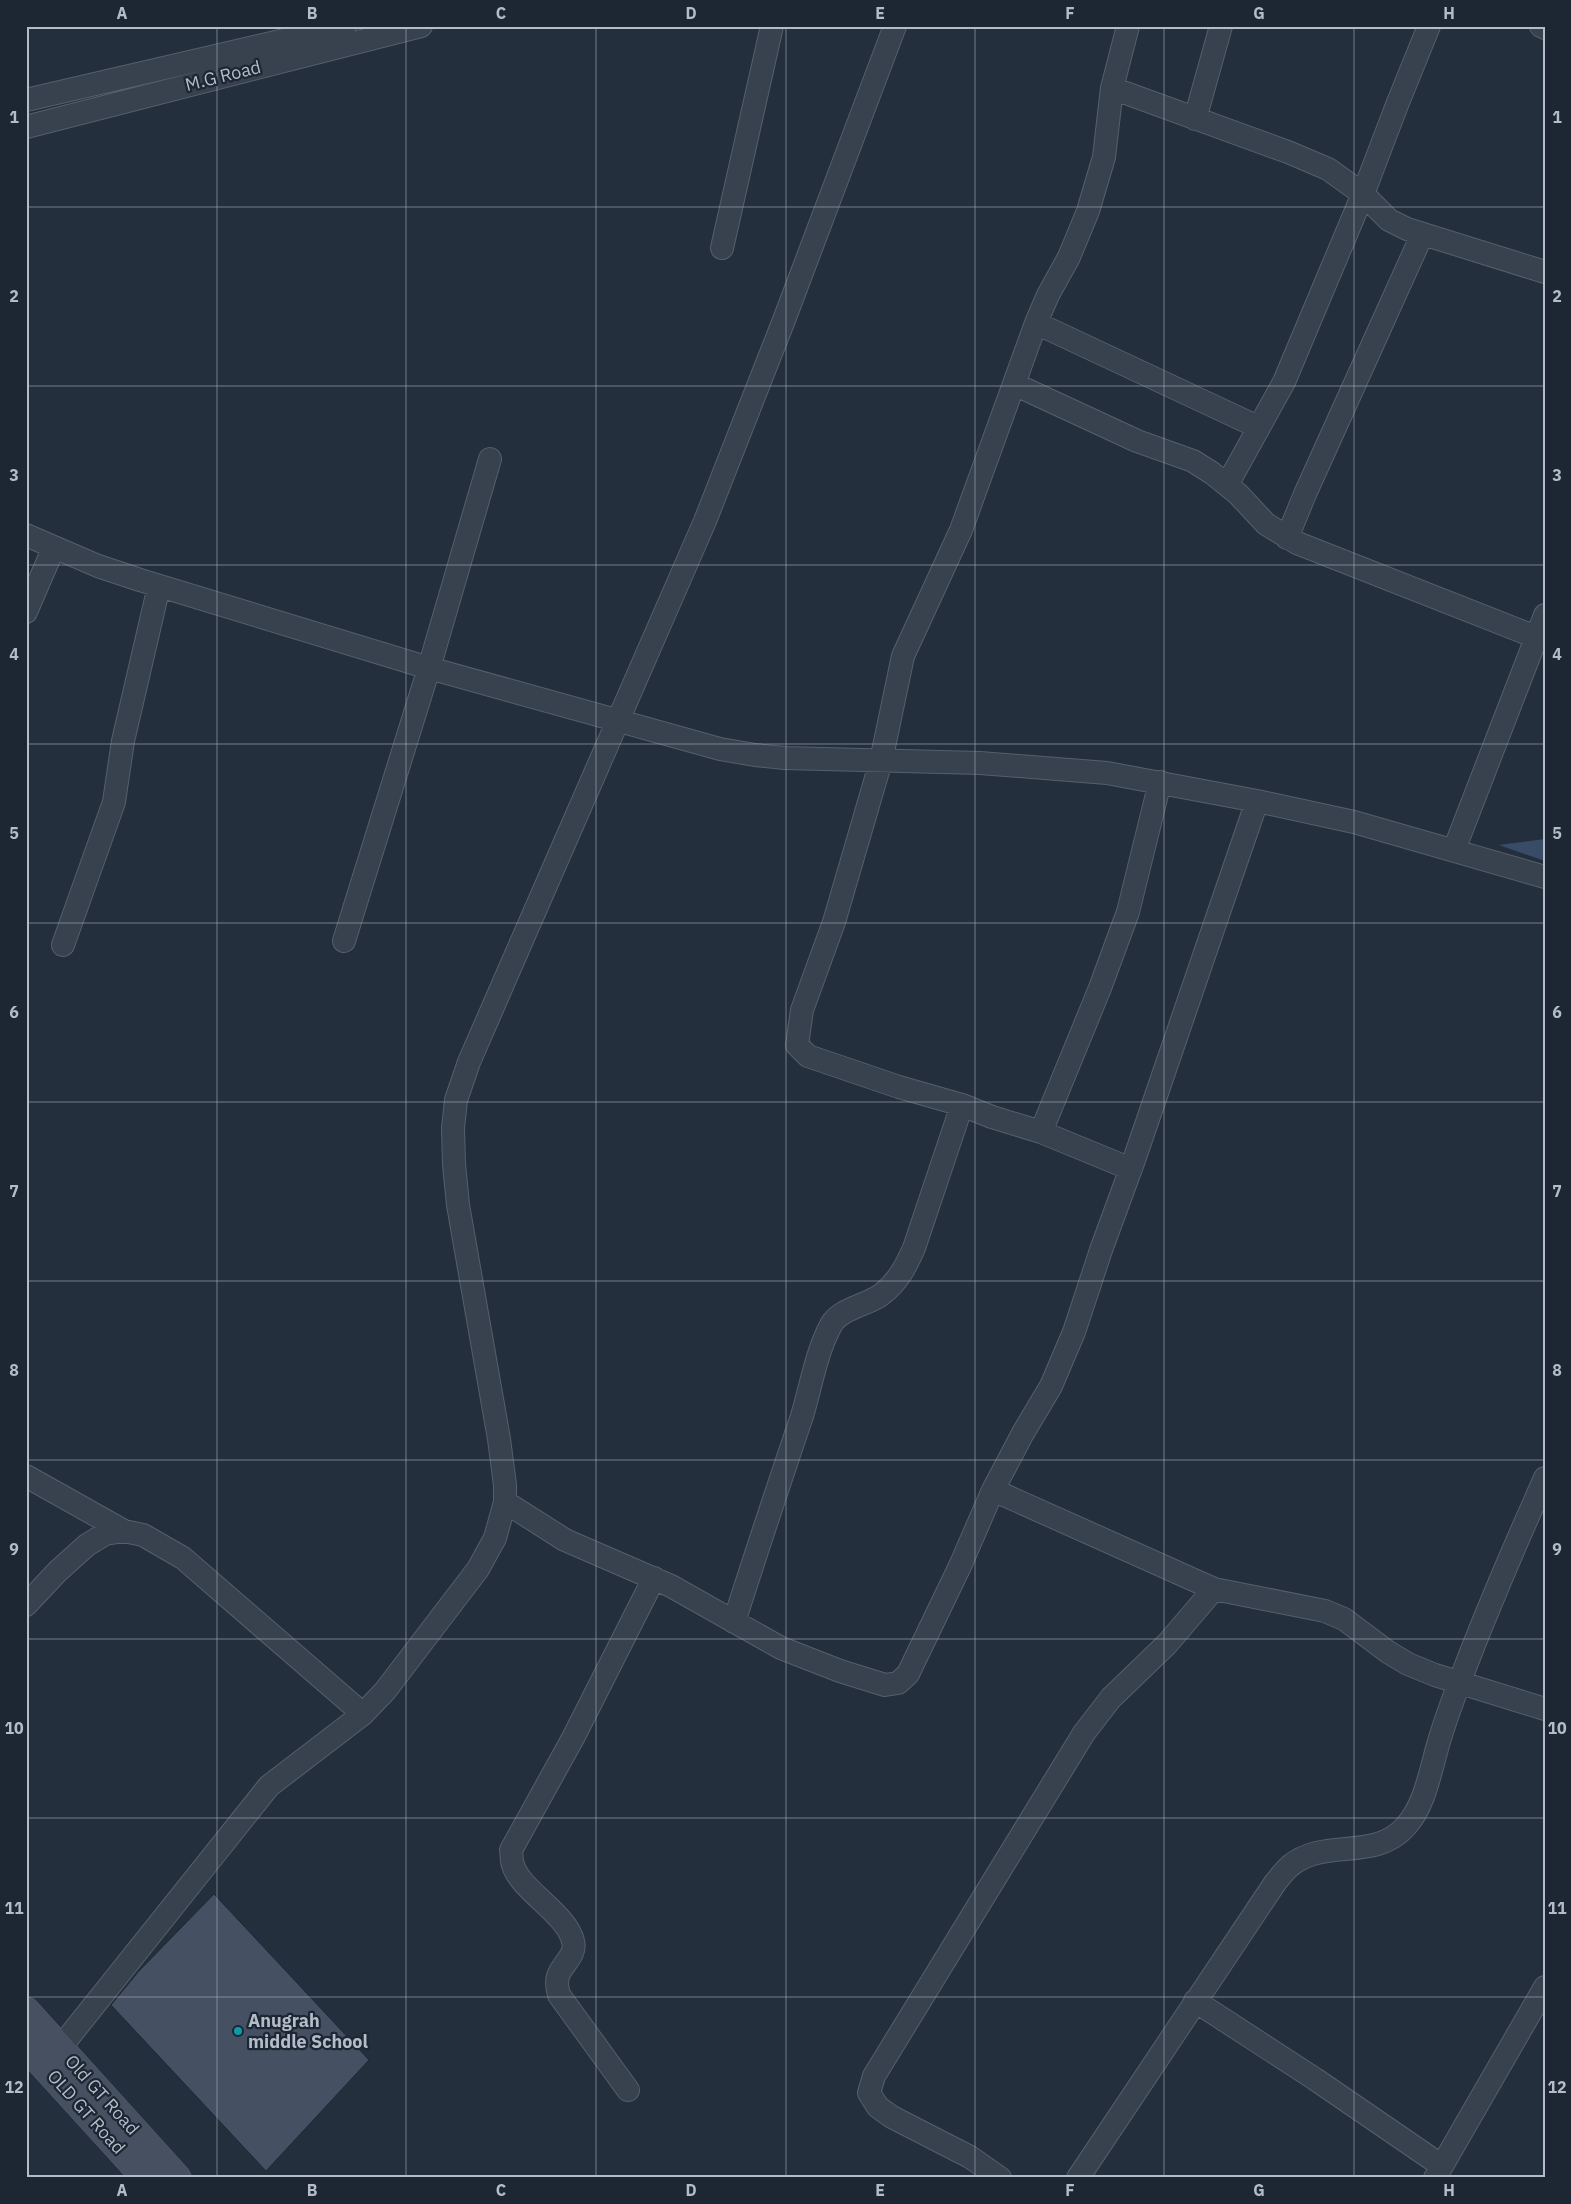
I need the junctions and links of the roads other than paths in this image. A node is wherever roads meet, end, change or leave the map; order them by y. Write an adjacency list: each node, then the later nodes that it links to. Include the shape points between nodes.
1 (345, 26): 9 (street, M.G Road)
2 (420, 26): 11 (street, M.G Road)
3 (772, 26): 14 (street)
4 (895, 26): 29 (street, via 705,521)
5 (1128, 26): 8 (street)
6 (1221, 26): 10 (street)
7 (1429, 26): 12 (street)
8 (1112, 88): 10 (street); 16 (street, via 1104,157 1088,211)
9 (26, 100)
10 (1195, 118): 12 (street, via 1328,169)
11 (26, 127)
12 (1363, 194): 13 (street, via 1389,220); 18 (street, via 1284,382)
13 (1422, 235): 15 (street); 22 (street)
14 (722, 248)
15 (1545, 272)
16 (1036, 324): 17 (street); 18 (street)
17 (1014, 384): 20 (street, via 1137,441 1193,461); 30 (street, via 961,530 903,656)
18 (1258, 427): 20 (street)
19 (490, 459): 28 (street)
20 (1227, 485): 22 (street, via 1266,524)
21 (26, 535): 23 (street)
22 (1287, 538): 27 (street)
23 (54, 547): 24 (street); 25 (street)
24 (159, 586): 28 (street); 36 (street, via 123,741 114,802)
25 (26, 612)
26 (1545, 615): 27 (street)
27 (1538, 645): 33 (street)
28 (429, 668): 29 (street); 35 (street)
29 (618, 721): 30 (street, via 755,756); 43 (street, via 469,1062 456,1100 452,1128 458,1205 499,1439)
30 (881, 762): 31 (street, via 1052,768 1107,772); 37 (street, via 834,922 802,1010 797,1045 808,1056)
31 (1160, 782): 32 (street); 38 (street, via 1128,912)
32 (1257, 801): 33 (street, via 1354,822); 39 (street)
33 (1454, 850): 34 (street)
34 (1545, 877)
35 (344, 941)
36 (63, 945)
37 (962, 1105): 38 (street); 48 (street, via 905,1268 881,1296 856,1306 832,1323 821,1347 808,1397)
38 (1041, 1132): 39 (street)
39 (1131, 1169): 42 (street, via 1074,1332 1051,1386)
40 (26, 1476): 44 (street)
41 (1545, 1478): 49 (street)
42 (993, 1490): 46 (street); 48 (street, via 916,1660 898,1683 885,1685 840,1671 781,1648)
43 (505, 1502): 45 (street, via 565,1540); 51 (street, via 495,1538 478,1569 385,1691)
44 (124, 1531): 47 (street, via 105,1534 87,1545); 51 (street, via 143,1535 183,1558)
45 (654, 1578): 48 (street); 57 (street, via 573,1738 511,1850 513,1866 520,1878 559,1917 574,1942 559,1974 558,1995)
46 (1214, 1589): 49 (street, via 1325,1611 1344,1619 1408,1664); 61 (street, via 1167,1644 1111,1698 1084,1733 874,2076 869,2093 878,2107 970,2156)
47 (26, 1605)
48 (734, 1622)
49 (1459, 1682): 50 (street); 53 (street, via 1431,1774 1406,1826 1375,1846 1331,1850 1291,1865 1275,1882)
50 (1545, 1710)
51 (363, 1714): 56 (street, via 270,1786)
52 (1545, 1987): 58 (street)
53 (1195, 2001): 58 (street, via 1315,2079); 62 (street)
54 (26, 2011): 56 (main road, Old GT Road)
55 (26, 2046): 59 (main road, OLD GT Road)
56 (60, 2048): 60 (main road, Old GT Road)
57 (628, 2090)
58 (1438, 2172)
59 (146, 2178)
60 (177, 2178)
61 (1000, 2178)
62 (1078, 2178)

